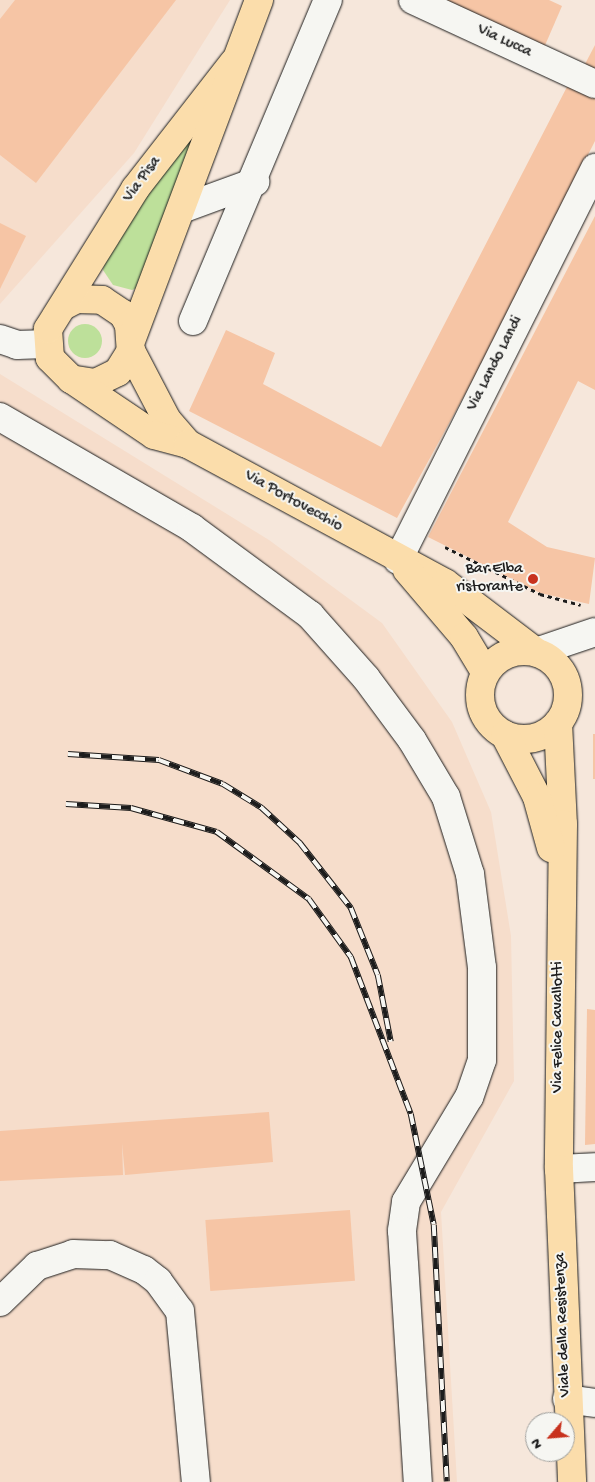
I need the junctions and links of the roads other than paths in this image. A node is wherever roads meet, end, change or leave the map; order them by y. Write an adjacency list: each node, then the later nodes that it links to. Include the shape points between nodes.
1 (259, 0): 4 (main road, Via Pisa)
2 (328, 0): 7 (street)
3 (413, 0): 5 (street, Via Lucca)
4 (233, 64): 8 (main road, Via Pisa); 9 (main road, Via Pisa, via 135,189 79,276)
5 (595, 84)
6 (595, 168): 17 (street, Via Lando Landi)
7 (255, 182): 8 (street); 10 (street)
8 (184, 208): 13 (main road, Via Pisa)
9 (65, 305): 12 (main road, via 51,322); 13 (main road, via 77,299 102,300 123,314)
10 (193, 321)
11 (0, 339): 12 (street, via 17,345)
12 (47, 344): 14 (main road, via 50,358)
13 (131, 344): 14 (main road, via 118,372 108,379 95,383); 16 (main road, Via Portovecchio, via 167,420)
14 (71, 380): 16 (main road, Via Portovecchio, via 154,435)
15 (0, 417): 30 (street, via 192,528 310,615 372,686 446,797 470,874 482,968 482,1060 468,1097 406,1202 402,1231)
16 (188, 444): 17 (main road, Via Portovecchio)
17 (398, 560): 19 (main road, Via Portovecchio, via 445,583); 20 (main road, via 464,637)
18 (590, 619): 19 (street)
19 (536, 652): 20 (main road, via 507,653); 21 (main road, Via Felice Cavallotti, via 560,668 566,681 568,696)
20 (486, 672): 22 (main road, Via Felice Cavallotti, via 480,700 488,720)
21 (558, 723): 22 (main road, via 534,738); 23 (main road, Via Felice Cavallotti, via 563,824)
22 (505, 735): 23 (main road, Via Felice Cavallotti, via 537,797)
23 (559, 885): 25 (main road, Via Felice Cavallotti)
24 (595, 1167): 25 (street)
25 (559, 1169): 27 (main road, Viale della Resistenza)
26 (0, 1302): 29 (street, via 36,1266 73,1254 128,1261 158,1281 180,1311)
27 (567, 1399): 28 (street); 31 (main road, Viale della Resistenza)
28 (595, 1403)
29 (196, 1482)
30 (418, 1482)
31 (572, 1482)

